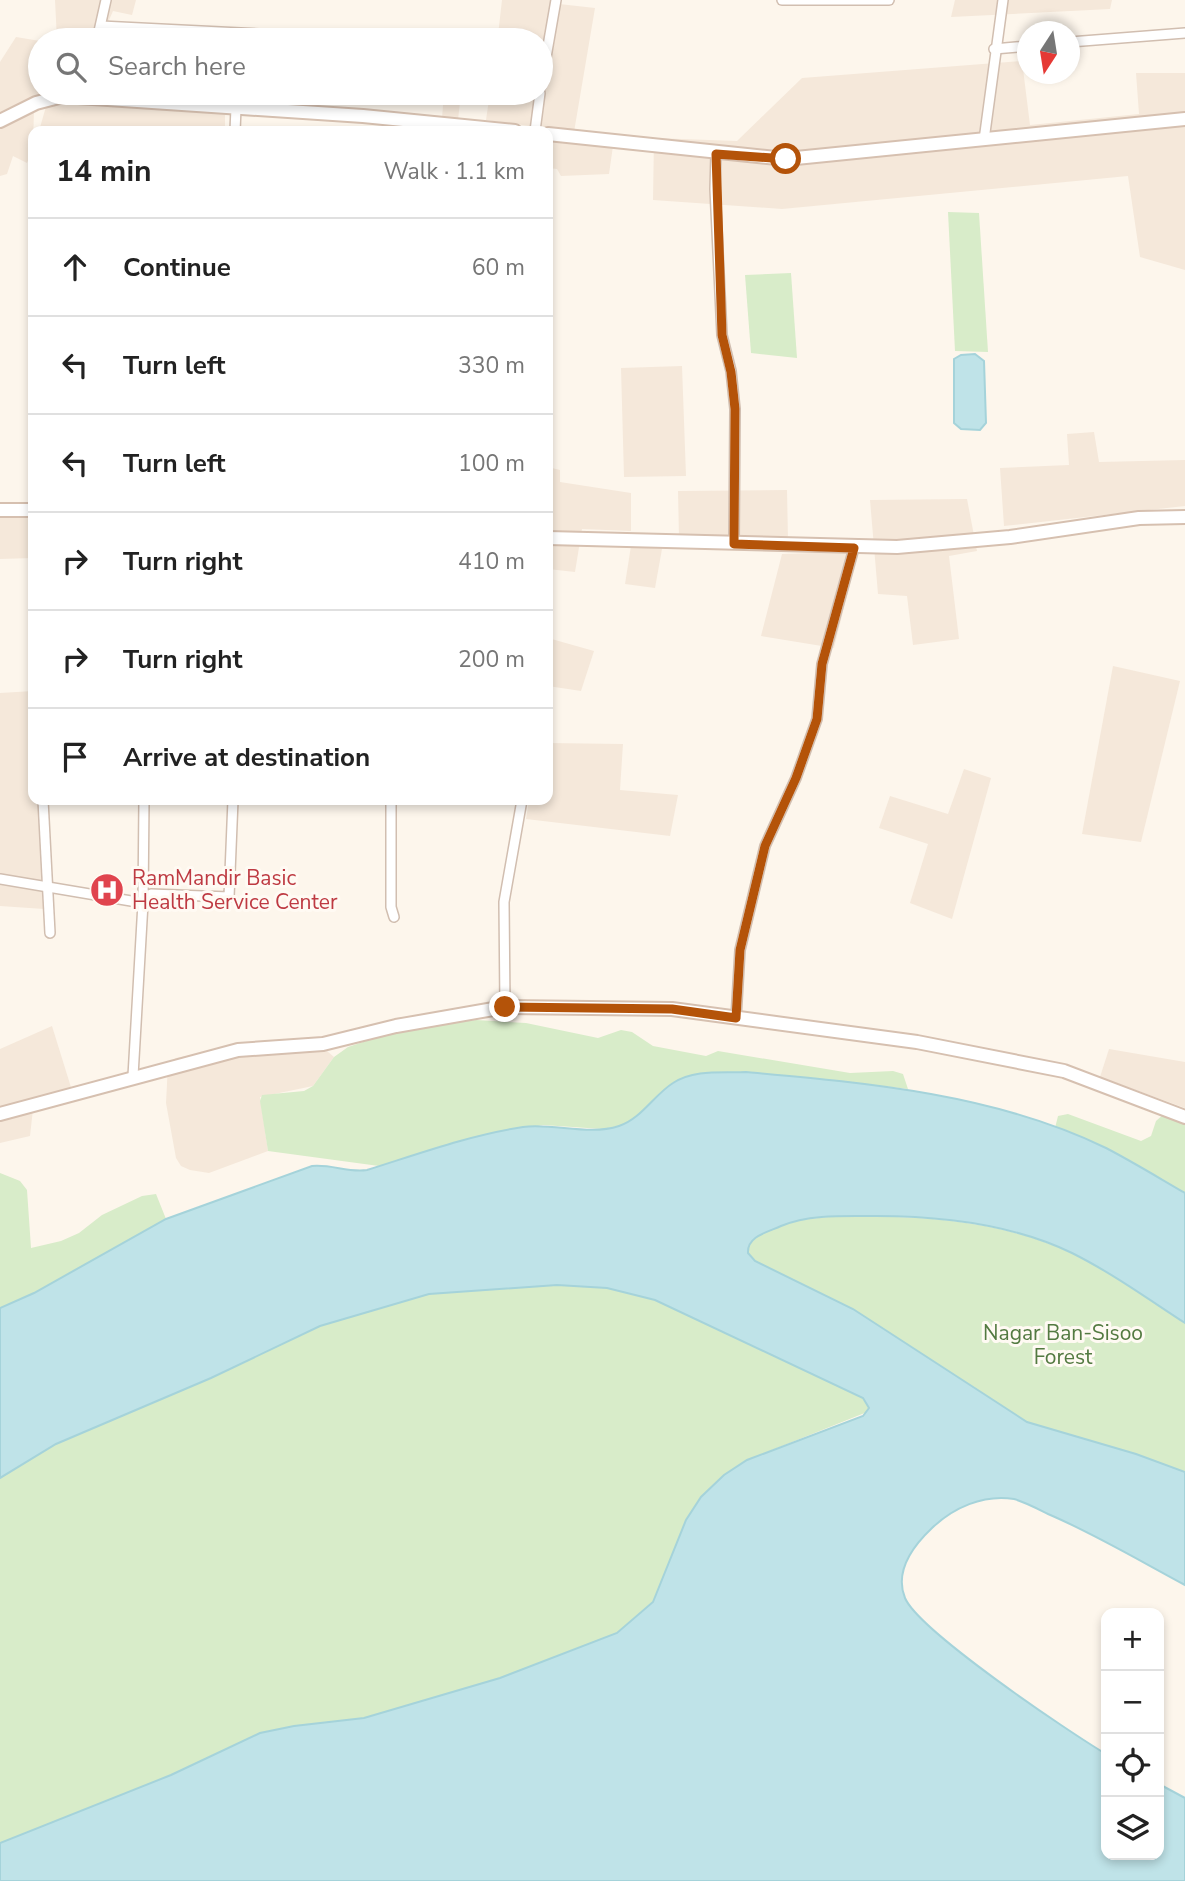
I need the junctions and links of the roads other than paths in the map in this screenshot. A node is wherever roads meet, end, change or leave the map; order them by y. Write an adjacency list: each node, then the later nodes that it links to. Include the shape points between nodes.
1 (106, 0): 7 (street)
2 (556, 0): 9 (street)
3 (782, 0): 4 (street)
4 (823, 0): 5 (street)
5 (889, 0)
6 (1003, 0): 13 (street)
7 (101, 26): 8 (street)
8 (141, 28)
9 (551, 28)
10 (1185, 33): 11 (street)
11 (1080, 42)
12 (1017, 47): 13 (street)
13 (994, 49): 24 (street)
14 (33, 105): 19 (street)
15 (201, 105): 17 (street)
16 (538, 105): 22 (street)
17 (236, 108): 20 (street); 21 (street)
18 (1185, 120): 24 (street)
19 (0, 121)
20 (235, 126)
21 (464, 126)
22 (536, 126)
23 (553, 135): 25 (street)
24 (984, 139): 25 (street, via 806,158)
25 (716, 154): 30 (street, via 722,335 735,409)
26 (0, 510): 27 (street)
27 (28, 510)
28 (1185, 517): 31 (street, via 1139,518 984,540)
29 (553, 539): 30 (street)
30 (734, 544): 31 (street)
31 (854, 548): 43 (street, via 822,664 817,719 765,846 740,950)
32 (43, 805): 38 (street)
33 (144, 805): 39 (street)
34 (233, 805): 39 (street, via 229,897 150,894)
35 (391, 805): 40 (street)
36 (521, 805): 42 (street, via 504,902)
37 (0, 879): 38 (street)
38 (47, 887): 39 (street); 41 (street)
39 (143, 903): 44 (street)
40 (394, 917)
41 (50, 933)
42 (505, 1007): 43 (street, via 672,1009); 44 (street, via 323,1044 238,1050)
43 (736, 1018): 46 (street, via 917,1042 1052,1067)
44 (133, 1076): 45 (street)
45 (0, 1114)
46 (1185, 1117)

